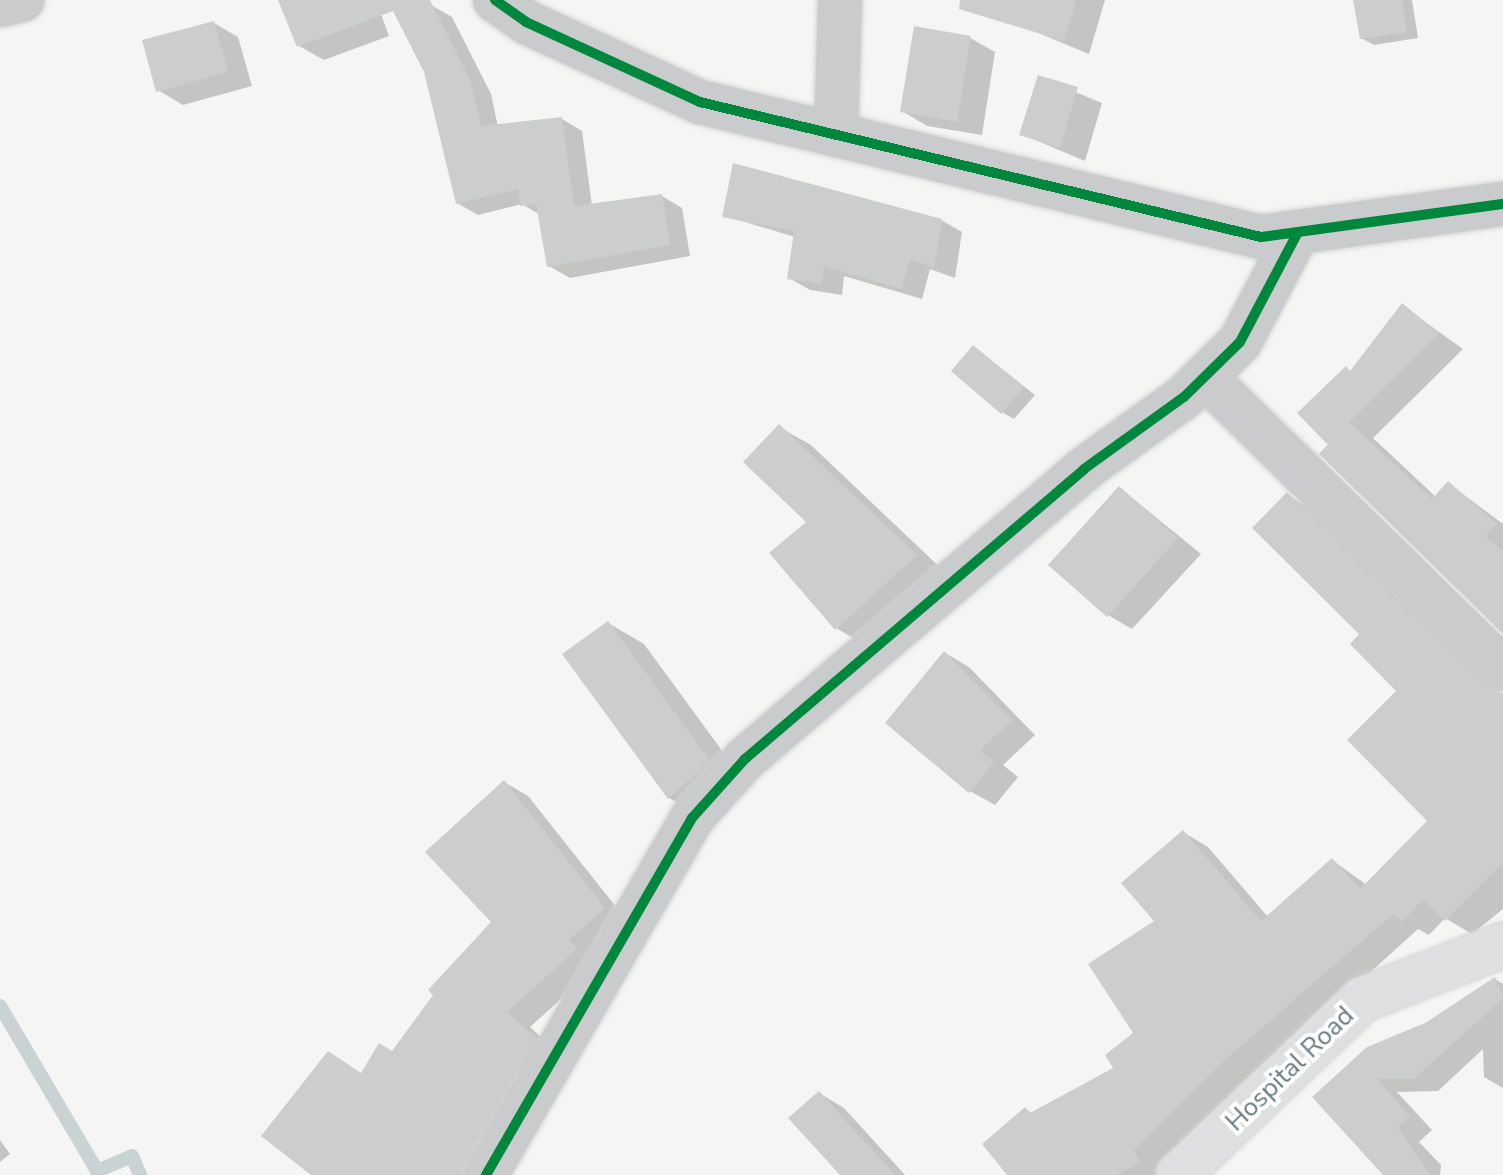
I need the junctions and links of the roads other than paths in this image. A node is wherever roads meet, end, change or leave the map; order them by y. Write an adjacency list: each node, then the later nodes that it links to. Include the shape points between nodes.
1 (22, 0): 4 (street)
2 (495, 0): 5 (street, via 526,22 700,102)
3 (840, 0): 5 (street)
4 (0, 5)
5 (836, 135): 7 (street)
6 (1503, 204): 7 (street)
7 (1280, 234): 8 (street, via 1240,342)
8 (1195, 387): 9 (street); 11 (street, via 1129,435 745,759 692,818 646,885)
9 (1503, 669)
10 (1501, 949): 12 (street, Hospital Road, via 1363,999)
11 (486, 1175)
12 (1178, 1175)

